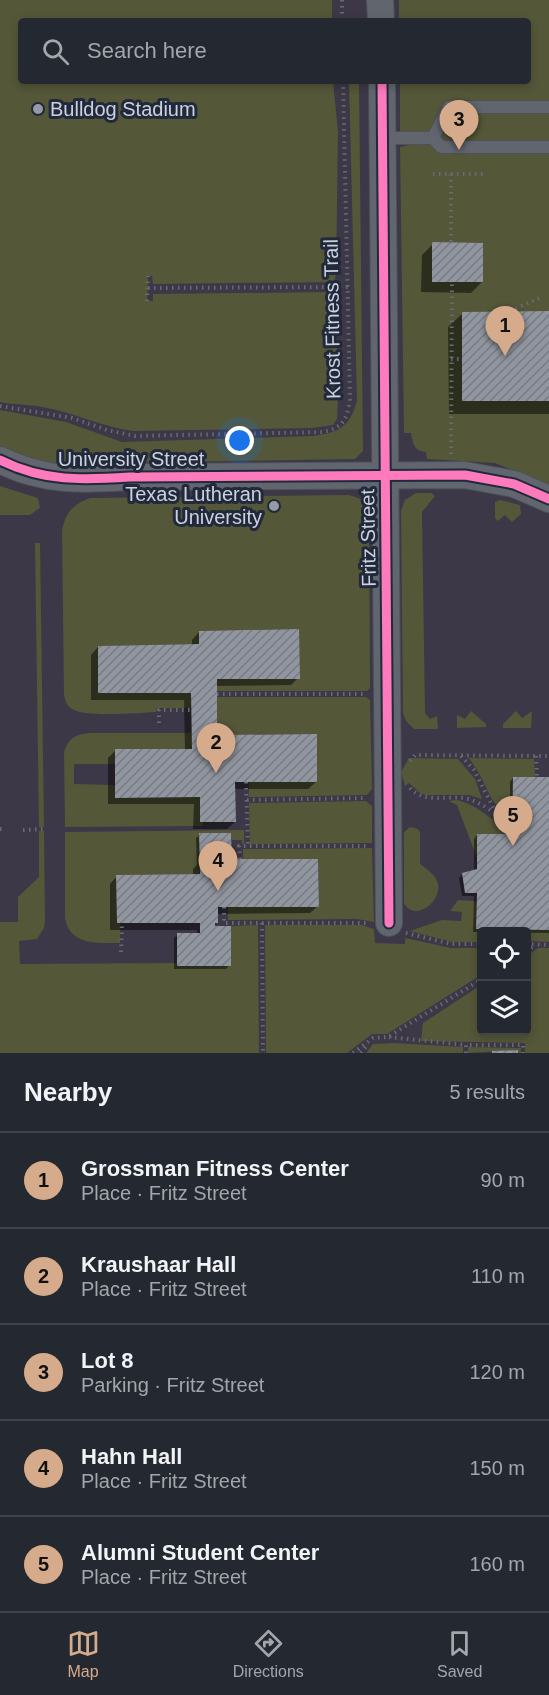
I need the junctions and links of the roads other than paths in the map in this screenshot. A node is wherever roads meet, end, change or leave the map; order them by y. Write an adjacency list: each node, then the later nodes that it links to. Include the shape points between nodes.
1 (380, 0): 2 (street)
2 (381, 18)
3 (382, 84): 5 (street, Fritz Street)
4 (549, 107): 6 (lane, via 449,107)
5 (383, 138): 6 (lane); 9 (street, Fritz Street)
6 (433, 138): 7 (lane, via 441,147)
7 (549, 147)
8 (0, 460): 9 (street, University Street, via 47,477 77,480)
9 (385, 476): 10 (street, University Street, via 441,474 487,478); 11 (street, Fritz Street)
10 (549, 499)
11 (388, 927)

